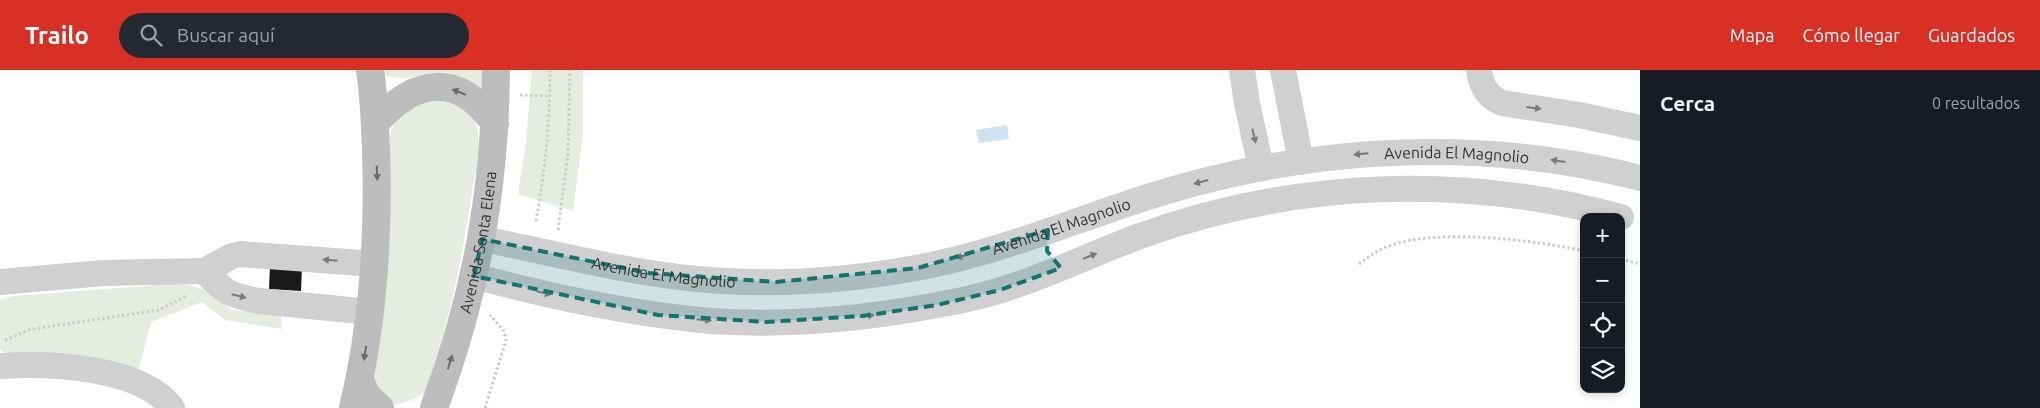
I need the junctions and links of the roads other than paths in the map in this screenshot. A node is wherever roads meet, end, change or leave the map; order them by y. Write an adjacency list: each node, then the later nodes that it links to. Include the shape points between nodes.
1 (370, 70): 6 (street)
2 (496, 70): 7 (street, Avenida Santa Elena)
3 (1242, 70): 10 (street, one-way to 10)
4 (1282, 70): 9 (street)
5 (1479, 70): 8 (street, one-way to 8, via 1483,88 1494,100 1502,103 1579,114)
6 (375, 124): 7 (street, one-way to 6, via 472,98 443,88 417,90 386,111); 20 (street, one-way to 20)
7 (495, 124): 18 (street, Avenida Santa Elena, via 491,182)
8 (1640, 128)
9 (1301, 162): 10 (street, Avenida El Magnolio); 11 (street, Avenida El Magnolio, one-way to 9, via 1531,157 1455,152 1375,153)
10 (1261, 168): 17 (street, Avenida El Magnolio, one-way to 17, via 1156,194)
11 (1597, 168): 12 (street, Avenida El Magnolio); 13 (street, via 1599,192)
12 (1640, 178)
13 (1589, 208): 14 (street, Avenida El Magnolio); 21 (street, Avenida El Magnolio, one-way to 13, via 1187,221 1235,208 1341,191 1434,188 1481,191)
14 (1607, 213)
15 (1625, 218): 16 (street, Avenida El Magnolio)
16 (1640, 222)
17 (1048, 230): 19 (street, Avenida El Magnolio); 21 (street, via 1047,251)
18 (482, 239): 19 (street, Avenida El Magnolio, one-way to 18, via 918,268 776,282 690,278 598,265); 23 (street, Avenida Santa Elena)
19 (1014, 242): 25 (street, via 1028,259)
20 (374, 264): 22 (street, one-way to 22, via 240,254); 26 (street)
21 (1061, 268): 25 (street, Avenida El Magnolio)
22 (204, 272): 24 (street, via 103,273); 26 (street, one-way to 26, via 224,290 241,297)
23 (474, 276): 25 (street, Avenida El Magnolio, one-way to 25, via 573,300 658,315 766,322 907,310 967,299); 32 (street, Avenida Santa Elena, one-way to 23, via 458,338)
24 (0, 282)
25 (1025, 282)
26 (370, 312): 28 (street, one-way to 28)
27 (0, 366): 29 (street, via 66,367 115,376 153,390)
28 (360, 381): 30 (street); 31 (street, via 367,396)
29 (172, 408)
30 (353, 408)
31 (380, 408)
32 (434, 408)

